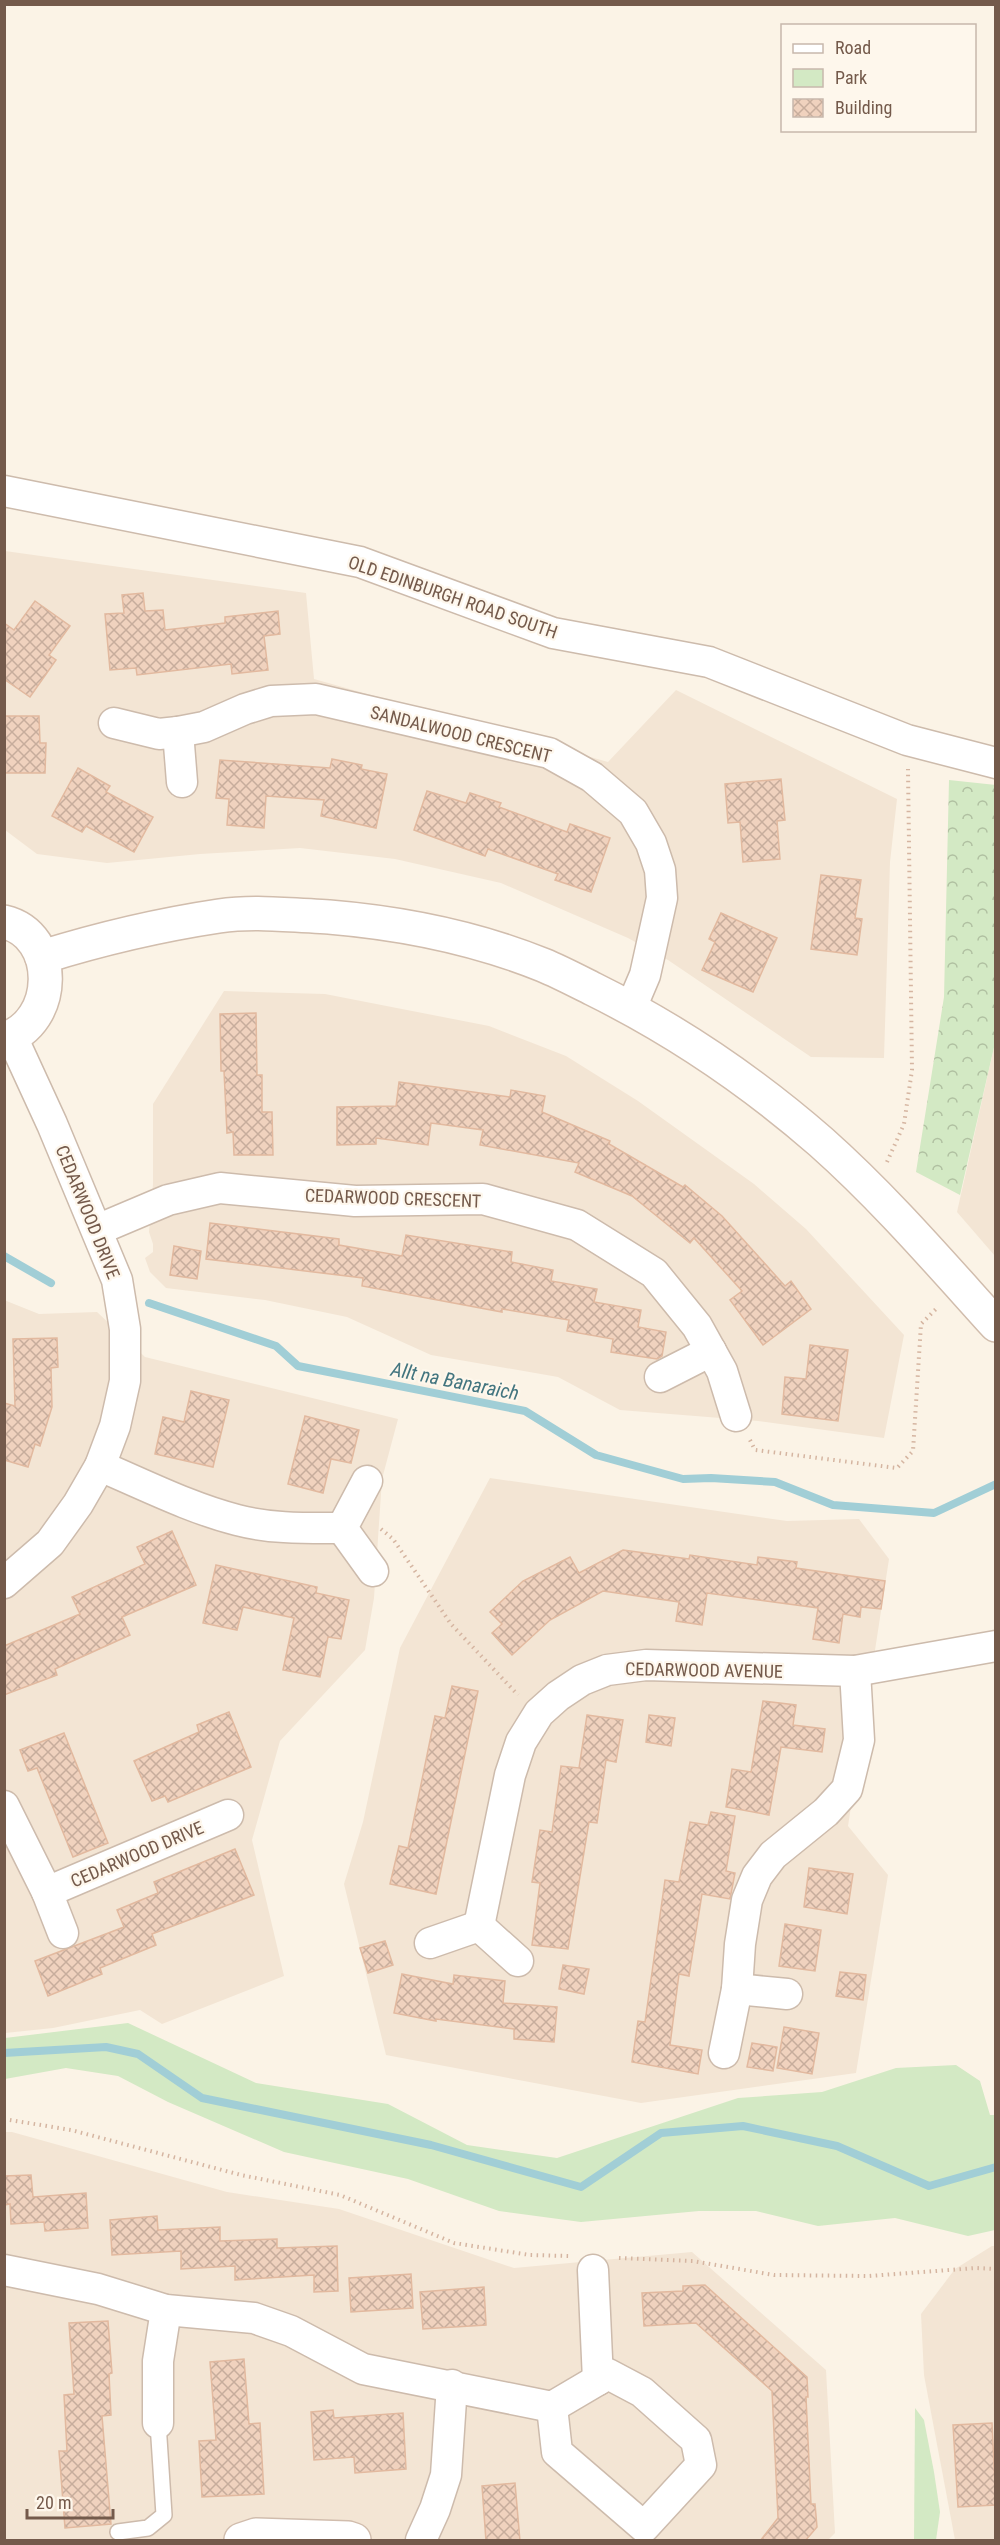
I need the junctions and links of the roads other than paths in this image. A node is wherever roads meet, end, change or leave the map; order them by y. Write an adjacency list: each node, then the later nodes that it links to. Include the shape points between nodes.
1 (4, 491): 4 (street, OLD EDINBURGH ROAD SOUTH, via 360,562 553,633 709,662 908,740)
2 (114, 723): 3 (street, SANDALWOOD CRESCENT, via 159,734)
3 (178, 732): 5 (street); 8 (street, SANDALWOOD CRESCENT, via 204,727 271,701 316,699 549,753 592,777 633,812 651,843 660,870 662,898 645,975)
4 (996, 763)
5 (182, 782)
6 (4, 922): 7 (street, via 29,937)
7 (42, 957): 8 (street, via 93,941 221,916 361,920 489,946 544,965); 9 (street, via 47,980 43,1003 31,1023)
8 (631, 1008): 11 (street, via 731,1071 821,1142 867,1185)
9 (8, 1038): 10 (street, CEDARWOOD DRIVE)
10 (97, 1230): 12 (street, CEDARWOOD CRESCENT, via 168,1200 220,1188 355,1201 483,1199 577,1224 654,1273 697,1326); 15 (street, CEDARWOOD DRIVE, via 117,1280 125,1329 125,1381 116,1426)
11 (996, 1325)
12 (711, 1351): 13 (street); 14 (street, CEDARWOOD CRESCENT, via 722,1371)
13 (660, 1377)
14 (736, 1416)
15 (100, 1466): 17 (street, via 237,1520 291,1528); 19 (street, CEDARWOOD DRIVE, via 50,1543)
16 (367, 1480): 17 (street)
17 (345, 1522): 18 (street)
18 (373, 1571)
19 (4, 1583)
20 (996, 1646): 21 (street, CEDARWOOD AVENUE)
21 (855, 1671): 25 (street, CEDARWOOD AVENUE, via 646,1665 608,1670 582,1680 558,1696 540,1713 521,1742 510,1775); 29 (street, via 859,1740 847,1789 826,1812 773,1855 757,1876 747,1900)
22 (4, 1806): 24 (street, CEDARWOOD DRIVE)
23 (228, 1815): 24 (street, CEDARWOOD DRIVE)
24 (47, 1892): 26 (street, CEDARWOOD DRIVE)
25 (479, 1926): 27 (street); 28 (street)
26 (63, 1933)
27 (430, 1943)
28 (518, 1961)
29 (737, 1989): 30 (street); 31 (street)
30 (787, 1994)
31 (724, 2053)
32 (594, 2262): 35 (street)
33 (4, 2270): 34 (street, via 98,2289)
34 (166, 2310): 36 (street, via 254,2318 291,2331 363,2369); 38 (street, via 158,2361)
35 (597, 2380): 37 (street); 37 (street, via 608,2374 642,2392 696,2440 701,2464 644,2526 557,2452)
36 (452, 2385): 37 (street); 42 (street, via 446,2475)
37 (552, 2407)
38 (158, 2423): 39 (lane, via 164,2516 148,2528)
39 (118, 2532)
40 (241, 2541): 41 (street, via 256,2535)
41 (354, 2541)
42 (421, 2541)

